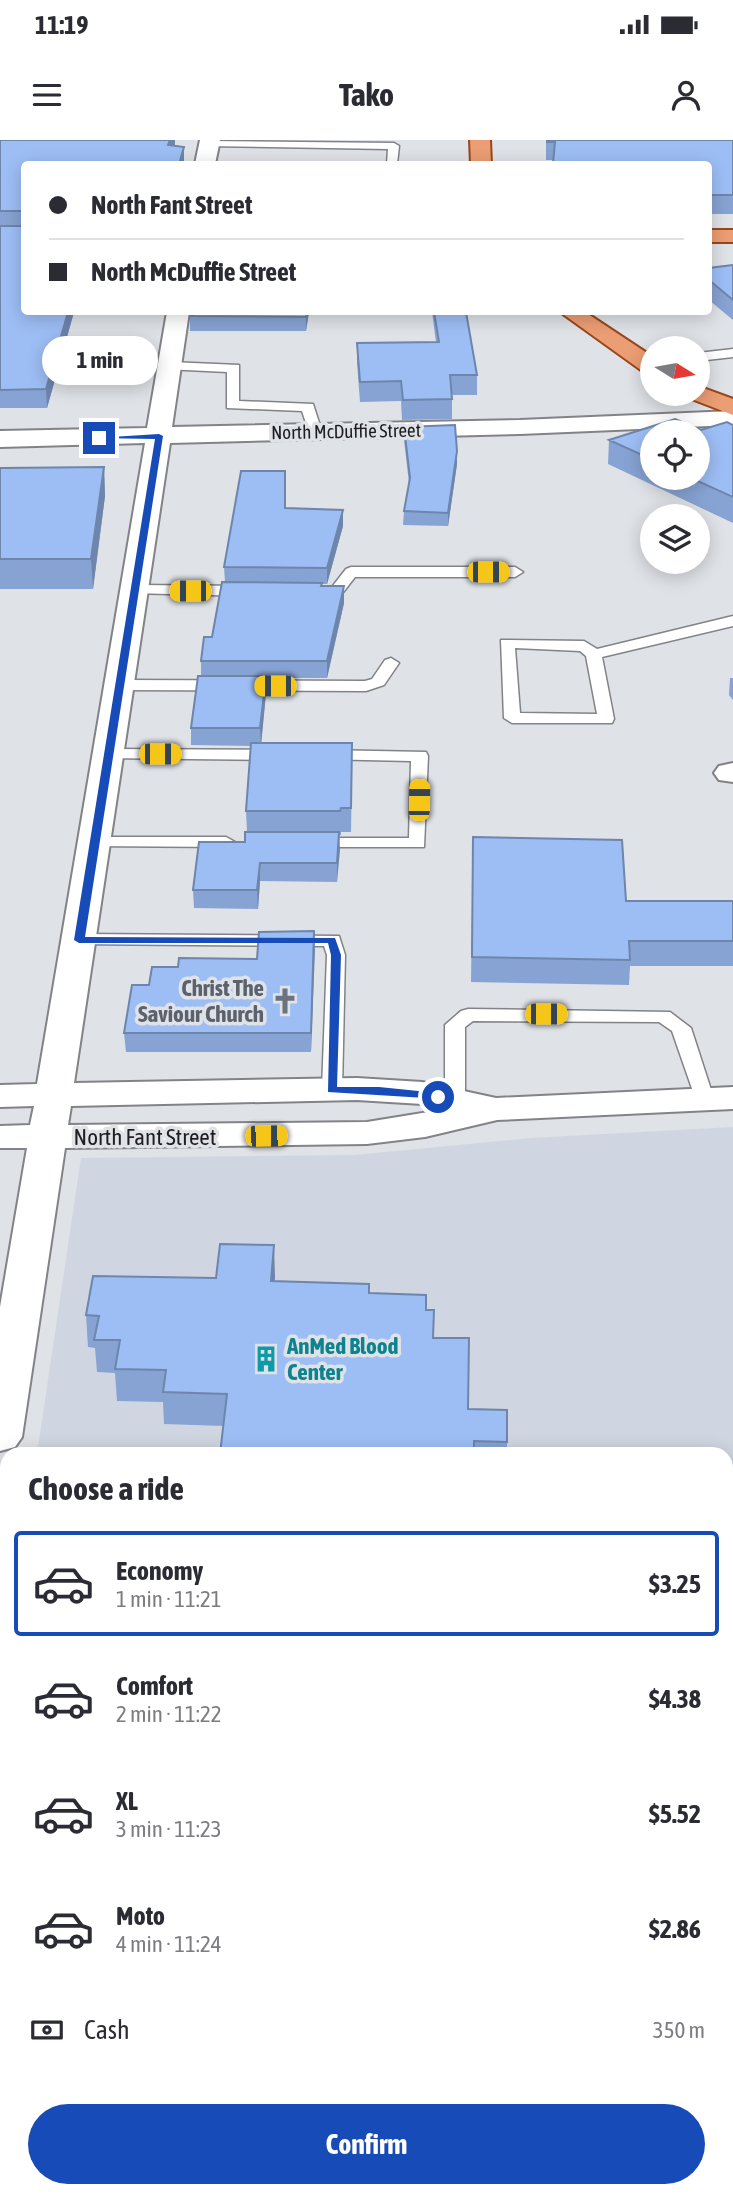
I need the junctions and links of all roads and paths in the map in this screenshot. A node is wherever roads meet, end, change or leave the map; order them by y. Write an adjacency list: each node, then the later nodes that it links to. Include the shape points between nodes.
1 (481, 140): 5 (main road)
2 (209, 142): 3 (street); 4 (lane, via 394,146)
3 (206, 161)
4 (392, 161)
5 (481, 161)
6 (712, 236): 7 (main road)
7 (733, 236)
8 (178, 315): 13 (street)
9 (576, 315): 12 (main road)
10 (733, 353): 11 (lane)
11 (710, 356)
12 (640, 357)
13 (170, 366): 17 (lane, via 234,368 232,405 308,407); 18 (street)
14 (710, 398): 15 (main road)
15 (733, 408)
16 (733, 418): 17 (street, North McDuffie Street)
17 (315, 432): 18 (street, North McDuffie Street)
18 (159, 436): 19 (street, North McDuffie Street); 21 (street)
19 (0, 439)
20 (515, 572): 23 (lane, via 351,572 336,592)
21 (135, 590): 22 (lane); 27 (street)
22 (270, 592)
23 (296, 592)
24 (733, 621): 25 (lane)
25 (594, 654): 25 (lane, via 606,719 512,718 507,643 584,646)
26 (391, 663): 27 (lane, via 378,682 366,686)
27 (120, 685): 28 (street)
28 (108, 754): 29 (street); 31 (lane, via 420,756 418,843)
29 (95, 842): 30 (lane); 32 (street)
30 (245, 842)
31 (298, 842)
32 (79, 940): 33 (lane, via 332,940 336,955); 35 (street)
33 (332, 1090): 35 (street, North Fant Street); 37 (street, North Fant Street, via 422,1093)
34 (0, 1096): 35 (street, North Fant Street)
35 (55, 1096): 40 (street)
36 (719, 1098): 37 (lane, via 681,1028 663,1016 468,1015 455,1025); 38 (street, North Fant Street)
37 (455, 1100): 38 (street, North Fant Street)
38 (497, 1109): 40 (street, North Fant Street, via 425,1126 367,1133)
39 (0, 1137): 40 (street, North Fant Street)
40 (48, 1137): 41 (street)
41 (0, 1437)

